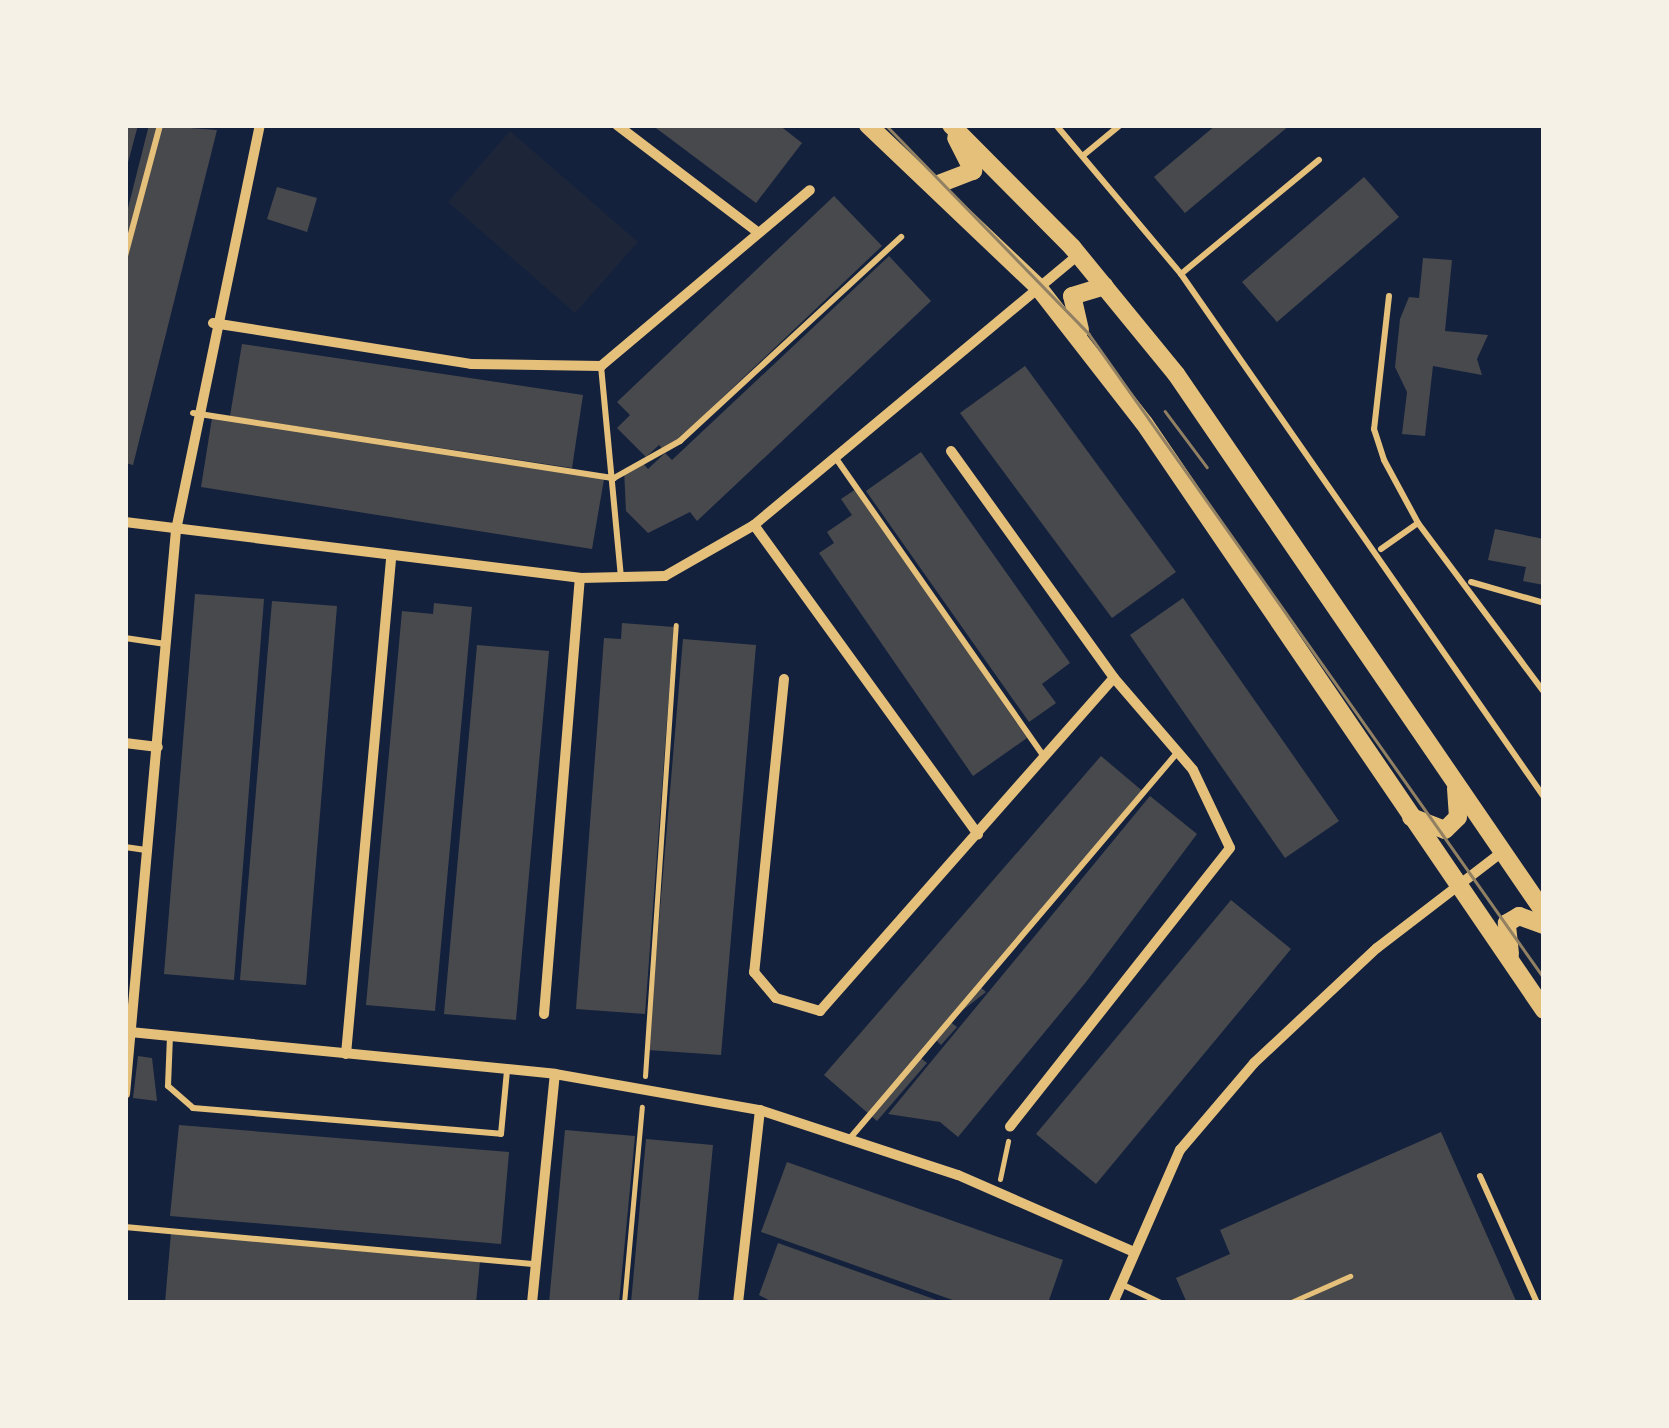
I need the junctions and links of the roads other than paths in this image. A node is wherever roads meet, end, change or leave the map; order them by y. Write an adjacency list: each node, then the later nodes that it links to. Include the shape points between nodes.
1 (160, 125): 15 (lane)
2 (260, 125): 20 (street)
3 (618, 125): 12 (street)
4 (868, 125): 10 (main road)
5 (950, 125): 10 (main road, via 973,171); 14 (main road)
6 (1056, 125): 8 (lane)
7 (1120, 125): 8 (lane)
8 (1085, 154): 16 (lane)
9 (1319, 160): 16 (lane)
10 (936, 186): 18 (main road)
11 (810, 190): 12 (street)
12 (759, 233): 22 (street)
13 (901, 237): 26 (lane, via 680,441)
14 (1078, 254): 17 (main road); 18 (street)
15 (125, 256)
16 (1181, 274): 31 (lane)
17 (1104, 286): 21 (main road, via 1072,296); 46 (main road, via 1176,374)
18 (1038, 287): 21 (main road); 25 (street)
19 (1389, 296): 28 (lane, via 1374,429)
20 (214, 323): 22 (street, via 471,364); 23 (street)
21 (1090, 353): 48 (main road)
22 (602, 366): 26 (lane)
23 (193, 412): 26 (lane); 30 (street)
24 (951, 452): 39 (street)
25 (836, 457): 29 (street); 45 (lane)
26 (614, 478): 34 (lane)
27 (125, 522): 30 (street)
28 (1418, 523): 31 (lane); 35 (lane)
29 (754, 525): 34 (street, via 678,572); 49 (street)
30 (176, 530): 32 (street); 38 (street)
31 (1380, 549): 47 (lane)
32 (391, 558): 33 (street); 61 (street)
33 (580, 578): 34 (street); 58 (street)
34 (621, 580)
35 (1470, 582): 36 (lane); 41 (lane)
36 (1544, 603)
37 (125, 638): 38 (lane)
38 (167, 644): 43 (street)
39 (1114, 678): 44 (street); 45 (street)
40 (784, 679): 49 (street, via 754,972 761,989 814,1010 829,1007)
41 (1544, 692)
42 (125, 743): 43 (street)
43 (158, 748): 51 (street)
44 (1178, 752): 66 (street, via 1230,848); 67 (lane)
45 (1044, 757): 49 (street)
46 (1455, 783): 48 (main road, via 1458,817 1445,830); 52 (main road)
47 (1544, 797)
48 (1408, 816): 53 (main road)
49 (978, 834)
50 (125, 846): 51 (lane)
51 (148, 850): 59 (street)
52 (1502, 852): 53 (street); 54 (main road)
53 (1458, 888): 56 (main road); 70 (street, via 1378,948 1254,1063 1180,1150)
54 (1544, 912)
55 (1544, 925): 56 (main road, via 1520,916 1507,924)
56 (1518, 973): 57 (main road)
57 (1544, 1010)
58 (544, 1014)
59 (130, 1032): 60 (street); 64 (street)
60 (170, 1036): 61 (street); 62 (lane, via 168,1086 194,1108 501,1134)
61 (346, 1054): 62 (street)
62 (507, 1070): 63 (street)
63 (555, 1074): 65 (street); 71 (street)
64 (125, 1094)
65 (760, 1110): 67 (street); 74 (street)
66 (1010, 1126)
67 (851, 1137): 70 (street)
68 (1480, 1176): 77 (lane)
69 (125, 1227): 71 (lane)
70 (1132, 1251): 72 (street)
71 (536, 1264): 73 (street)
72 (1120, 1284): 75 (street); 76 (lane)
73 (532, 1303)
74 (738, 1303)
75 (1113, 1303)
76 (1161, 1303)
77 (1537, 1303)

